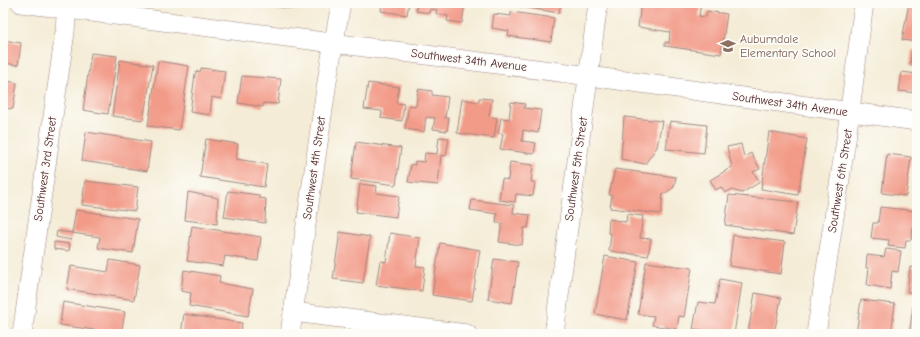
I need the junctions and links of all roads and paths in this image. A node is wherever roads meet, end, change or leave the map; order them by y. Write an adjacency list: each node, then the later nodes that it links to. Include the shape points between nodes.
1 (20, 3): 5 (street, Southwest 34th Avenue)
2 (341, 3): 6 (street, Southwest 4th Street)
3 (598, 3): 7 (street, Southwest 5th Street)
4 (864, 3): 8 (street, Southwest 6th Street)
5 (67, 6): 6 (street, Southwest 34th Avenue); 11 (street, Southwest 3rd Street)
6 (334, 42): 7 (street, Southwest 34th Avenue); 10 (street, Southwest 4th Street)
7 (589, 76): 8 (street, Southwest 34th Avenue); 14 (street, Southwest 5th Street)
8 (850, 112): 9 (street, Southwest 34th Avenue); 15 (street, Southwest 6th Street)
9 (917, 121)
10 (293, 312): 12 (street, Southwest 4th Street); 13 (street)
11 (22, 334)
12 (290, 334)
13 (467, 334)
14 (554, 334)
15 (816, 334)

